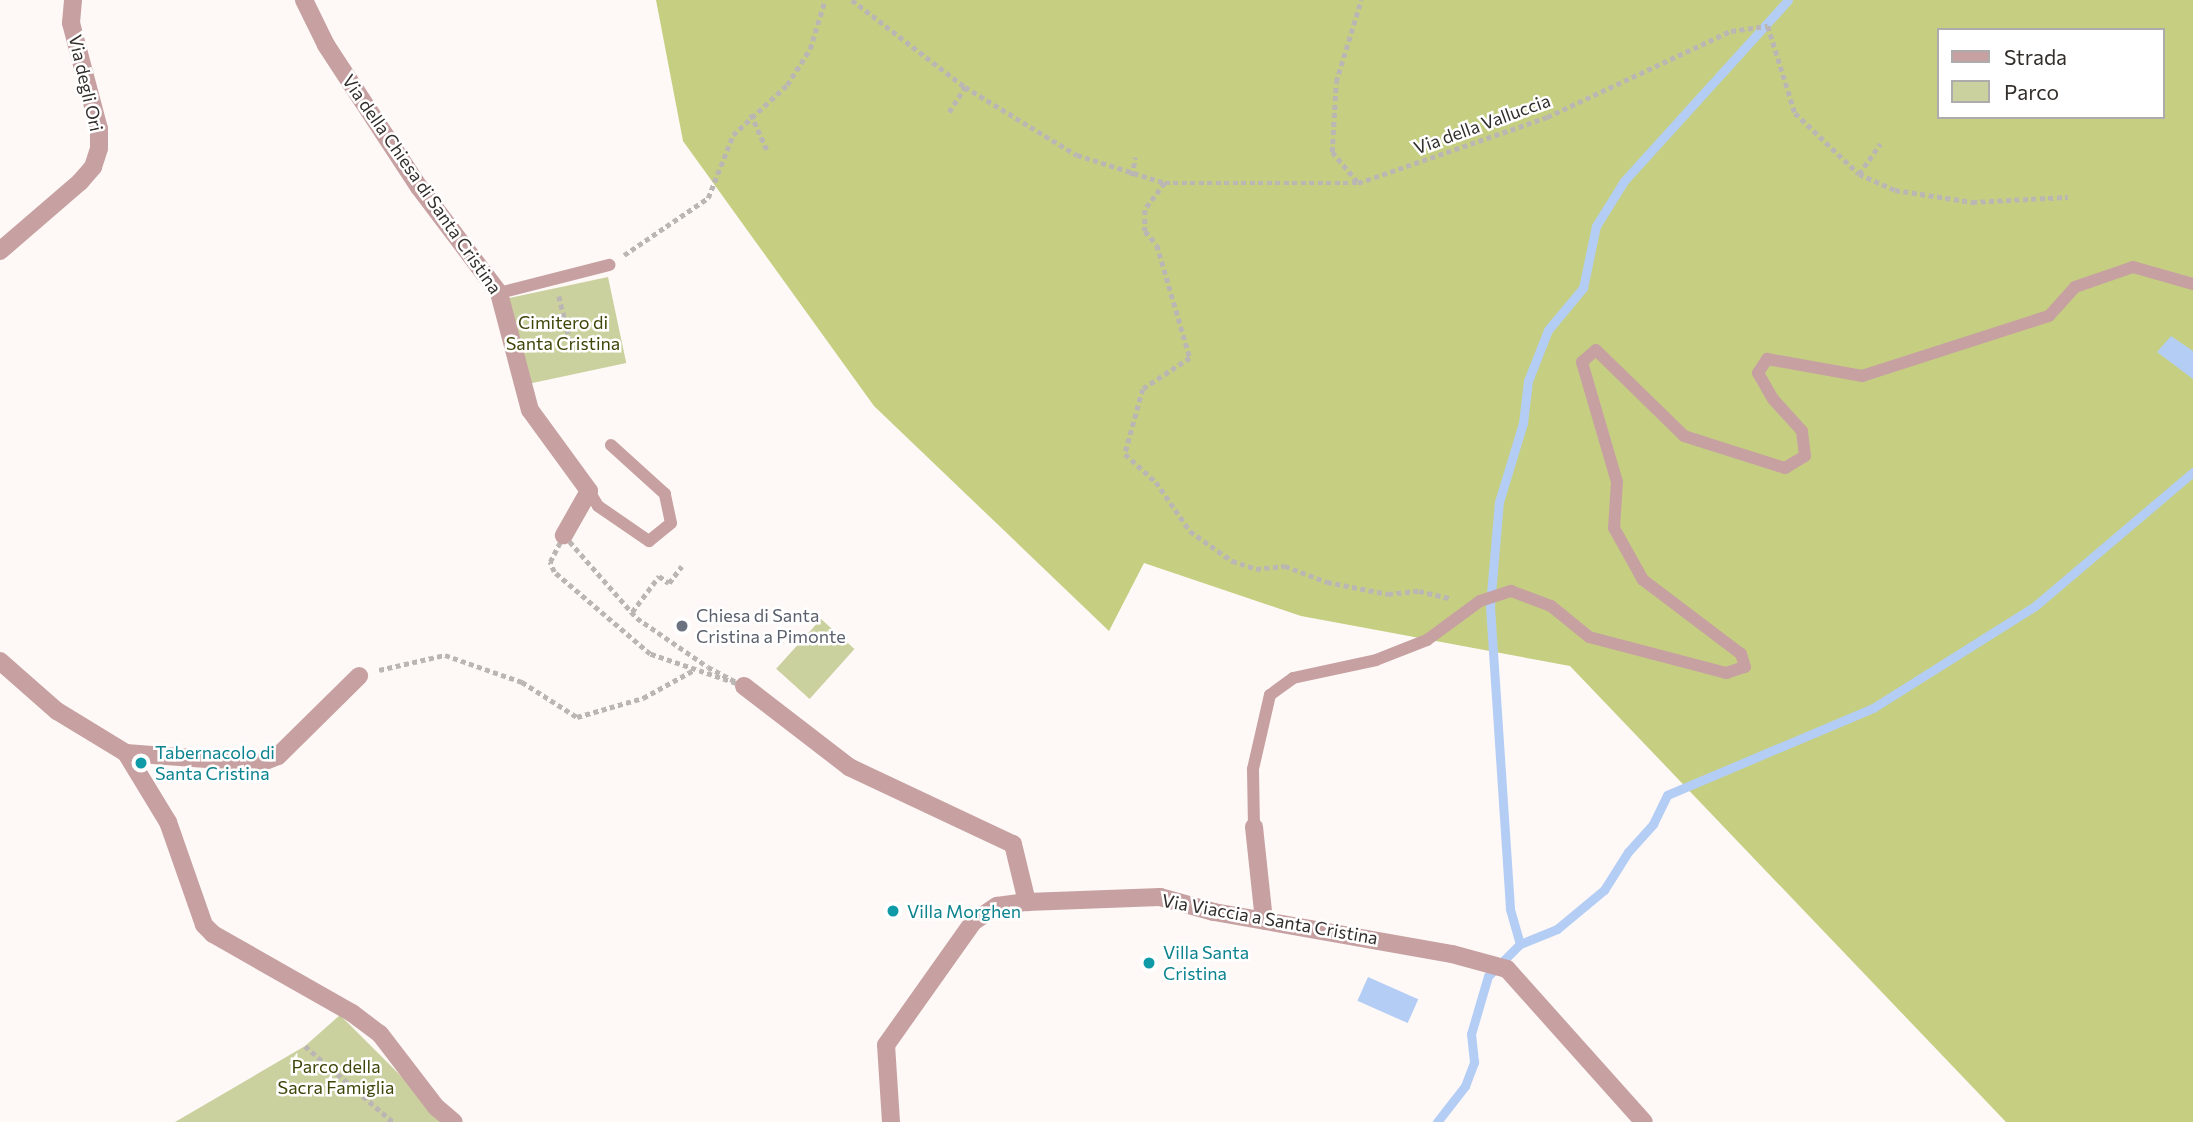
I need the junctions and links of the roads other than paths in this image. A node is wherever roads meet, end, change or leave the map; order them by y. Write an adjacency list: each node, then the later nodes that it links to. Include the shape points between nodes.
1 (73, 0): 3 (street, Via degli Ori, via 71,23 99,129 99,149 93,167 80,182)
2 (304, 0): 6 (street, Via della Chiesa di Santa Cristina, via 326,45 419,187)
3 (0, 251)
4 (609, 265): 6 (lane)
5 (2193, 284): 14 (lane, via 2133,267 2075,287 2049,316 1862,376 1767,359 1758,373 1773,399 1802,431 1805,456 1785,468 1684,436 1596,350 1582,362 1617,482 1614,528 1643,580 1741,654 1745,667 1726,673 1588,637 1551,606 1511,591 1480,601 1427,640 1376,660 1293,678 1270,695 1254,769)
6 (499, 293): 8 (street, Via della Chiesa di Santa Cristina, via 530,410)
7 (611, 445): 8 (lane, via 665,494 671,523 649,541 597,506)
8 (589, 491): 9 (street)
9 (564, 535)
10 (0, 661): 13 (street, via 57,710)
11 (359, 676): 13 (street, via 278,755 260,763)
12 (744, 686): 15 (street, via 849,767 1013,844)
13 (126, 753): 17 (street, via 169,822 204,925 380,1034 436,1107)
14 (1254, 827): 16 (street)
15 (1027, 902): 16 (street, Via Viaccia a Santa Cristina, via 1160,897); 18 (street, Via Viaccia a Santa Cristina, via 997,906 972,922 886,1045)
16 (1264, 920): 19 (street, Via Viaccia a Santa Cristina, via 1440,951 1507,970)
17 (454, 1122)
18 (891, 1122)
19 (1644, 1122)

